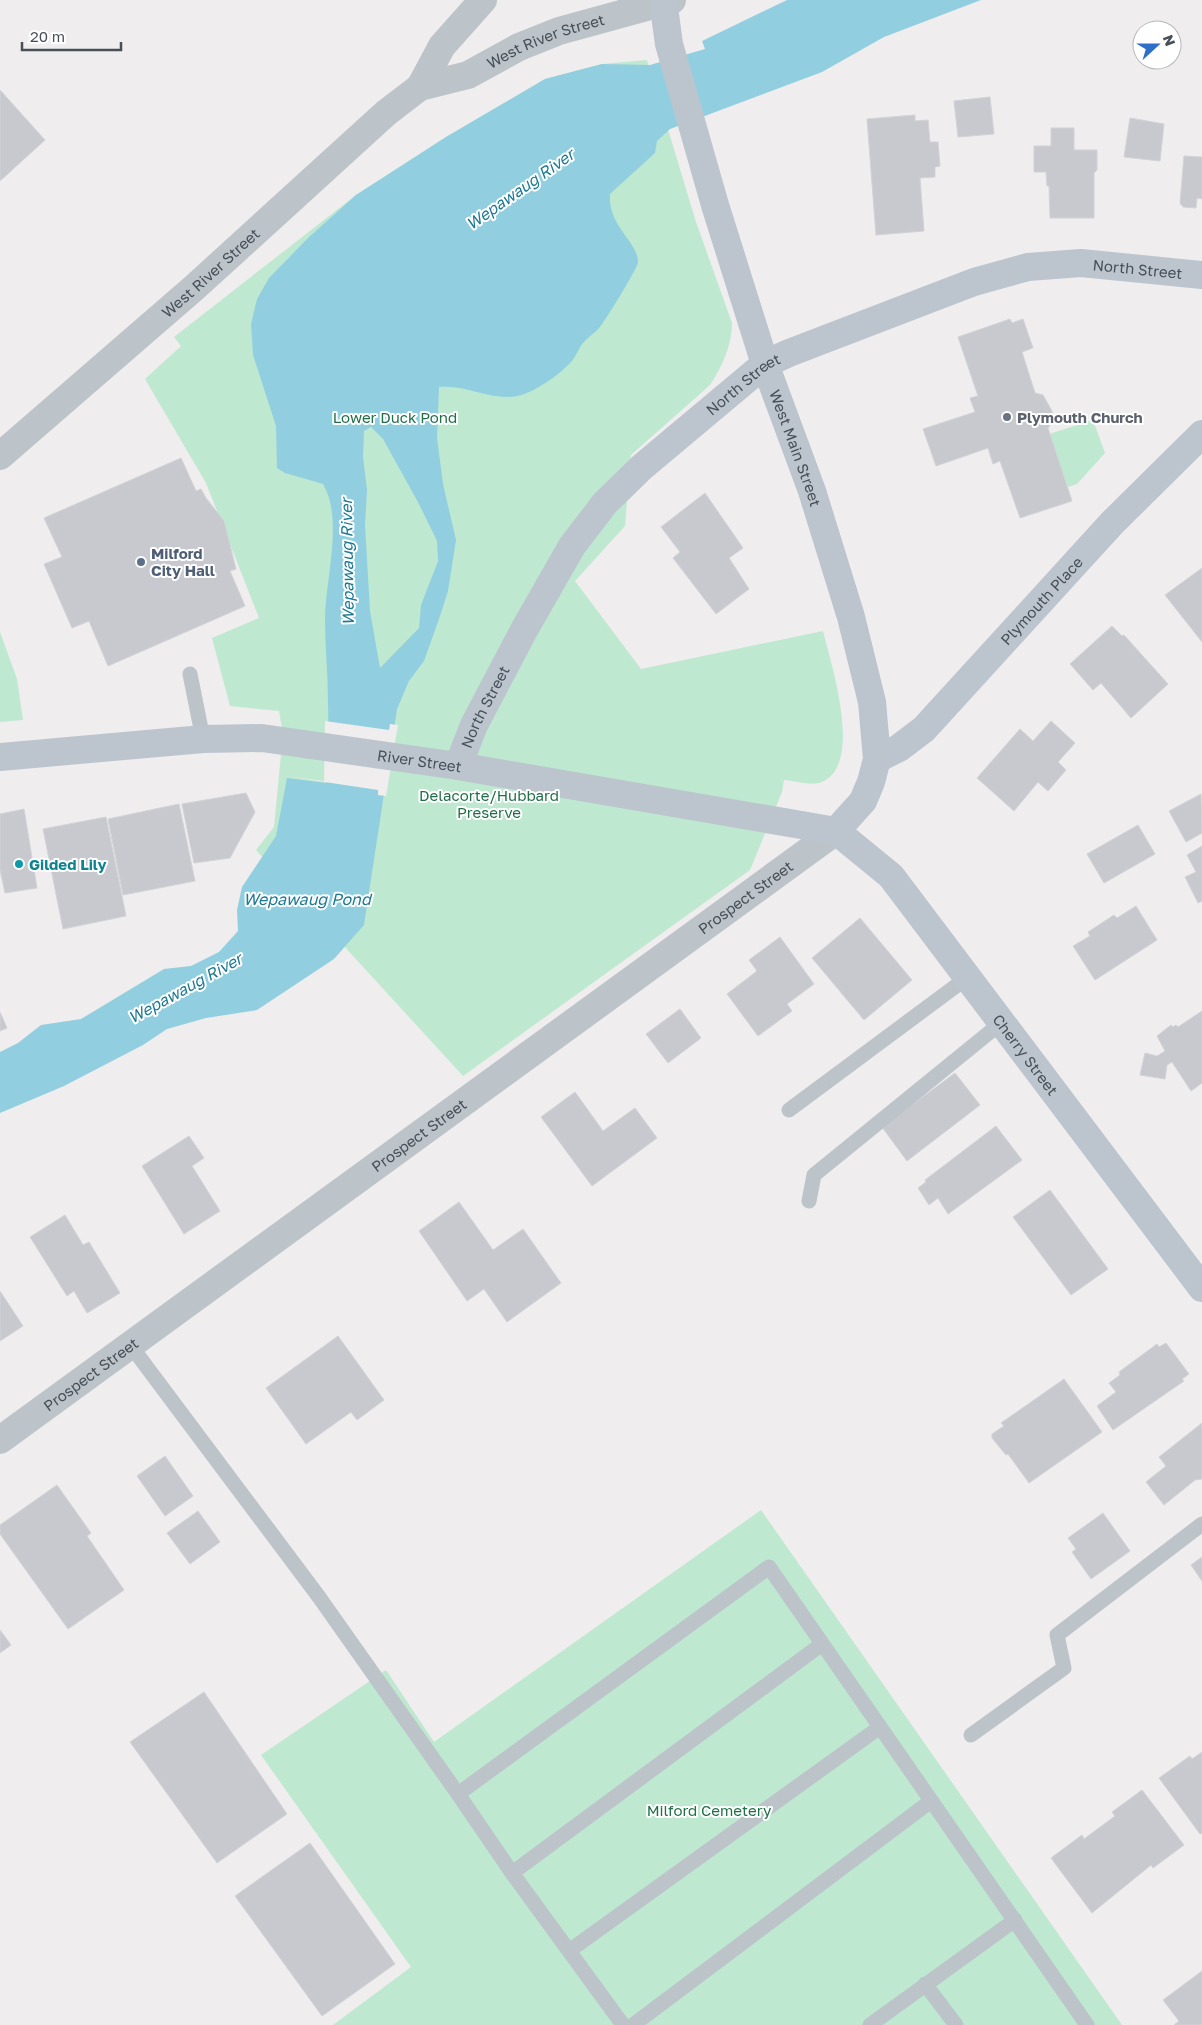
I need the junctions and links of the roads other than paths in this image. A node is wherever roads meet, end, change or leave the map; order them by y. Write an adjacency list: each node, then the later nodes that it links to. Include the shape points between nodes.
1 (483, 0): 3 (street, West River Street, via 442,46)
2 (666, 1): 3 (street, West River Street, via 559,31 519,47 468,75); 5 (main road, West Main Street, via 671,52)
3 (420, 87): 7 (street, West River Street, via 386,113 194,287)
4 (1202, 275): 5 (main road, North Street, via 1081,263 1028,267 974,282)
5 (765, 364): 11 (main road, West Main Street, via 812,491 851,617 872,702); 12 (main road, North Street, via 642,467 605,503 572,546 474,726)
6 (1202, 434): 11 (main road, Plymouth Place, via 1112,523 924,729 899,748)
7 (0, 456)
8 (190, 674): 9 (lane)
9 (203, 739): 10 (main road, River Street); 12 (main road, River Street, via 262,738)
10 (0, 757)
11 (876, 759): 13 (main road, West Main Street, via 863,801)
12 (458, 766): 13 (main road, River Street)
13 (836, 832): 14 (main road, Cherry Street, via 890,876); 19 (street, Prospect Street)
14 (968, 977): 15 (main road, Cherry Street); 16 (lane)
15 (1001, 1023): 17 (lane, via 814,1174); 18 (main road, Cherry Street)
16 (789, 1110)
17 (809, 1200)
18 (1202, 1288)
19 (131, 1346): 20 (street, Prospect Street); 25 (lane, via 319,1597)
20 (0, 1440)
21 (1202, 1524): 24 (lane, via 1057,1636 1064,1668)
22 (822, 1644): 23 (lane); 25 (lane, via 769,1567); 27 (lane)
23 (880, 1727): 26 (lane); 29 (lane)
24 (971, 1735)
25 (458, 1794): 27 (lane)
26 (931, 1800): 28 (lane); 32 (lane)
27 (512, 1872): 29 (lane)
28 (1015, 1920): 30 (lane); 35 (lane)
29 (569, 1951): 31 (lane)
30 (925, 1984): 33 (lane); 34 (lane)
31 (623, 2025)
32 (633, 2025)
33 (870, 2025)
34 (956, 2025)
35 (1087, 2025)

